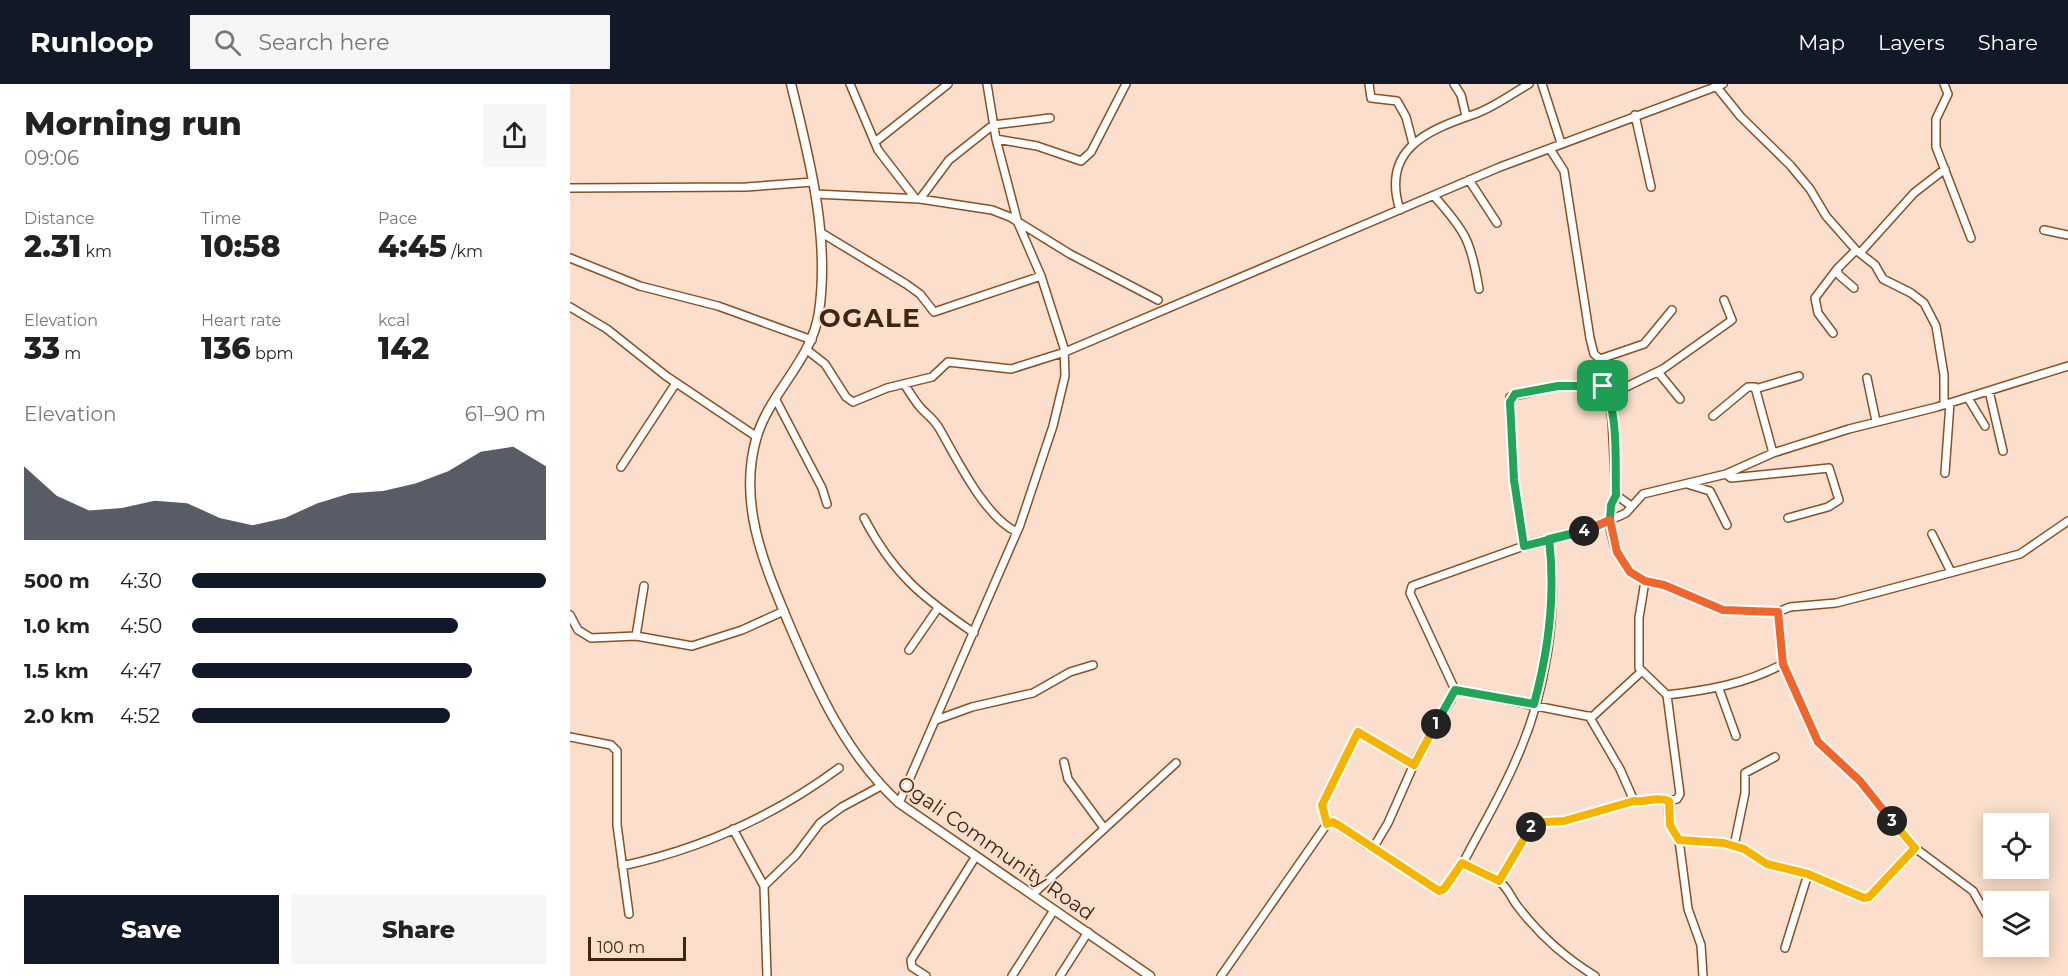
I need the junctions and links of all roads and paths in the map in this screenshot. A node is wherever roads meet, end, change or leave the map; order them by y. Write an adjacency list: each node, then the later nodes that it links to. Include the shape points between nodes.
1 (791, 84): 23 (street, Ogali Community Road)
2 (851, 84): 17 (street)
3 (948, 84): 17 (street)
4 (987, 84): 15 (street)
5 (1126, 84): 16 (street, via 1091,152 1081,161 1037,146)
6 (1369, 84): 19 (street, via 1371,98 1397,101 1402,107)
7 (1454, 84): 13 (street)
8 (1529, 84): 13 (street)
9 (1542, 84): 18 (street)
10 (1944, 84): 21 (street, via 1948,94 1936,119 1935,136)
11 (1720, 85): 12 (street); 36 (street, via 1741,117 1790,165 1826,216)
12 (1635, 115): 18 (street); 24 (street)
13 (1466, 117): 19 (street, via 1433,129)
14 (1050, 118): 15 (street)
15 (993, 125): 16 (street); 28 (street, via 949,160)
16 (996, 139): 30 (street)
17 (874, 142): 28 (street)
18 (1561, 143): 20 (street)
19 (1413, 144): 29 (street, via 1393,183)
20 (1550, 149): 22 (street); 50 (street, via 1564,171 1590,338 1594,354)
21 (1945, 169): 35 (street); 36 (street, via 1914,193)
22 (1469, 180): 27 (street); 31 (street)
23 (813, 182): 25 (street, via 746,187); 26 (street, Ogali Community Road)
24 (1651, 187)
25 (570, 188)
26 (815, 194): 28 (street); 33 (street, Ogali Community Road)
27 (1434, 196): 29 (street); 41 (street, via 1464,231 1474,256)
28 (917, 198): 30 (street, via 986,209)
29 (1400, 210): 49 (street)
30 (1018, 223): 39 (street); 42 (street)
31 (1497, 223)
32 (2044, 230): 34 (street)
33 (820, 232): 39 (street, via 906,284 934,312); 47 (street, Ogali Community Road, via 822,290)
34 (2068, 235)
35 (1971, 237)
36 (1858, 251): 38 (street); 63 (street, via 1884,279 1911,292 1930,312 1936,326)
37 (570, 258): 47 (street, via 640,286 718,306)
38 (1837, 269): 40 (street, via 1839,276); 46 (street, via 1815,298 1818,313)
39 (1041, 276): 49 (street)
40 (1854, 288)
41 (1479, 289)
42 (1158, 300)
43 (1724, 300): 52 (street, via 1732,320)
44 (570, 307): 55 (street, via 607,329)
45 (1672, 310): 50 (street, via 1644,344)
46 (1833, 333)
47 (812, 340): 48 (street, Ogali Community Road)
48 (807, 350): 56 (street, via 832,373 849,401); 62 (street, Ogali Community Road)
49 (1065, 352): 56 (street, via 1011,369 948,362 932,377); 82 (street, via 1065,376 1053,426)
50 (1600, 359): 57 (street)
51 (2068, 366): 59 (street)
52 (1658, 372): 57 (street, via 1624,388); 61 (street)
53 (1799, 376): 58 (street)
54 (1867, 378): 65 (street)
55 (676, 383): 67 (street); 70 (street)
56 (904, 384): 82 (street, via 934,420 983,499 1004,525)
57 (1603, 386): 74 (street, via 1612,420); 85 (street, via 1558,386 1510,397 1514,480)
58 (1755, 388): 64 (street, via 1748,387); 69 (street)
59 (1989, 391): 60 (street); 68 (street)
60 (1968, 398): 63 (street); 66 (street)
61 (1680, 399)
62 (776, 400): 67 (street, Ogali Community Road); 75 (street)
63 (1947, 404): 65 (street); 71 (street)
64 (1713, 416)
65 (1876, 421): 69 (street)
66 (1985, 426)
67 (757, 437): 90 (street, Ogali Community Road, via 750,474 752,513 763,560)
68 (2003, 451)
69 (1773, 453): 72 (street)
70 (621, 467)
71 (1945, 473)
72 (1726, 474): 73 (street); 78 (street, via 1731,478 1830,468 1839,500)
73 (1685, 484): 76 (street, via 1643,494); 81 (street, via 1710,491)
74 (1616, 495): 76 (street); 79 (street)
75 (827, 504)
76 (1630, 505): 79 (street, via 1626,513)
77 (864, 518): 89 (street, via 896,570)
78 (1788, 518)
79 (1610, 520): 84 (street); 87 (street, via 1617,552 1630,572)
80 (2068, 521): 86 (street, via 2020,554)
81 (1727, 525)
82 (1017, 532): 93 (street)
83 (1932, 534): 86 (street)
84 (1549, 539): 85 (street); 102 (street, via 1550,632)
85 (1524, 546): 100 (street, via 1410,590)
86 (1951, 572): 91 (street, via 1836,603 1796,606)
87 (1645, 581): 91 (street, via 1723,610); 98 (street, via 1639,618)
88 (644, 586): 94 (street)
89 (938, 608): 93 (street); 95 (street)
90 (784, 611): 94 (street, via 697,646); 112 (street, Ogali Community Road, via 840,732)
91 (1778, 612): 96 (street)
92 (570, 615): 94 (street, via 578,630 591,638)
93 (974, 633): 104 (street)
94 (636, 636)
95 (909, 650)
96 (1783, 664): 99 (street, via 1752,680); 122 (street, via 1821,747 1860,781)
97 (1093, 665): 104 (street, via 1070,672 1033,693)
98 (1641, 672): 101 (street); 103 (street, via 1599,713)
99 (1719, 689): 101 (street); 105 (street)
100 (1455, 690): 102 (street); 110 (street)
101 (1666, 695): 114 (street, via 1680,794)
102 (1534, 704): 103 (street); 124 (street, via 1516,761)
103 (1589, 716): 113 (street)
104 (936, 720): 115 (street)
105 (1736, 736)
106 (570, 737): 125 (street, via 611,745 617,751 617,825)
107 (1775, 757): 121 (street, via 1745,773)
108 (1064, 762): 117 (street, via 1068,779)
109 (1176, 763): 117 (street)
110 (1414, 765): 116 (street, via 1358,732 1322,805); 120 (street, via 1388,824)
111 (839, 768): 118 (street, via 781,807)
112 (880, 786): 115 (street, Ogali Community Road); 128 (street, via 820,823 796,855)
113 (1634, 801): 114 (street); 127 (street, via 1530,827)
114 (1669, 801): 119 (street, via 1670,825)
115 (899, 803): 123 (street, Ogali Community Road)
116 (1327, 824): 120 (street, via 1333,822); 140 (street)
117 (1104, 828): 129 (street)
118 (733, 829): 125 (street, via 678,853); 128 (street)
119 (1679, 840): 121 (street); 142 (street, via 1688,909 1701,945)
120 (1371, 846): 124 (street, via 1439,891)
121 (1734, 846): 126 (street, via 1767,864)
122 (1915, 848): 126 (street, via 1867,898); 130 (street, via 1973,891)
123 (976, 856): 129 (street, Ogali Community Road); 136 (street, via 910,960 912,968)
124 (1462, 863): 127 (street)
125 (622, 866): 132 (street)
126 (1808, 874): 134 (street)
127 (1499, 881): 141 (street, via 1539,929)
128 (764, 886): 135 (street)
129 (1032, 895): 131 (street, Ogali Community Road)
130 (1983, 909)
131 (1054, 910): 133 (street, Ogali Community Road); 137 (street)
132 (629, 914)
133 (1088, 932): 138 (street); 139 (street, Ogali Community Road)
134 (1785, 948)
135 (767, 976)
136 (926, 976)
137 (1012, 976)
138 (1060, 976)
139 (1150, 976)
140 (1221, 976)
141 (1595, 976)
142 (1703, 976)

